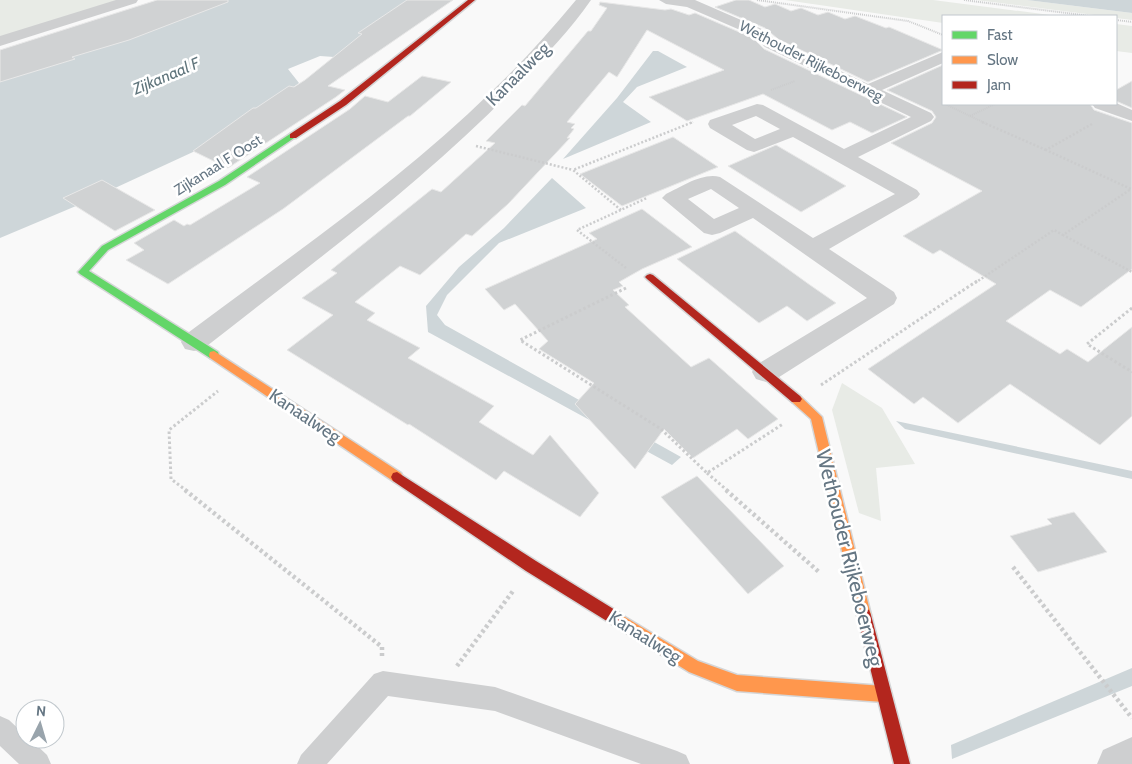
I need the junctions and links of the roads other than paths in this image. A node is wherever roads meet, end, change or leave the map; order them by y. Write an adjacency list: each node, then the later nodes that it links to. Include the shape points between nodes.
1 (131, 0): 6 (street)
2 (472, 0): 14 (street, Zijkanaal F Oost, via 342,103 222,183 105,248 83,272)
3 (584, 0): 14 (street, Kanaalweg, via 554,38 438,152)
4 (666, 0): 5 (street, Wethouder Rijkeboerweg)
5 (693, 1): 8 (street, Wethouder Rijkeboerweg, via 759,33 771,44)
6 (0, 41)
7 (942, 57): 8 (street)
8 (868, 90): 10 (street, Wethouder Rijkeboerweg, via 925,117)
9 (794, 130): 10 (street)
10 (843, 157): 12 (street, via 910,194)
11 (755, 210): 11 (street, via 713,181 674,199 712,228); 12 (street)
12 (813, 248): 15 (street, via 885,298)
13 (650, 277): 15 (street, Wethouder Rijkeboerweg)
14 (194, 342): 16 (street, Kanaalweg, via 531,566 694,667 737,682)
15 (766, 372): 16 (street, Wethouder Rijkeboerweg, via 816,418)
16 (883, 694): 22 (street, Wethouder Rijkeboerweg)
17 (0, 729): 19 (lane)
18 (1132, 757): 23 (street)
19 (38, 764)
20 (310, 764): 21 (lane, via 384,683 495,700)
21 (677, 764)
22 (902, 764)
23 (1117, 764)

